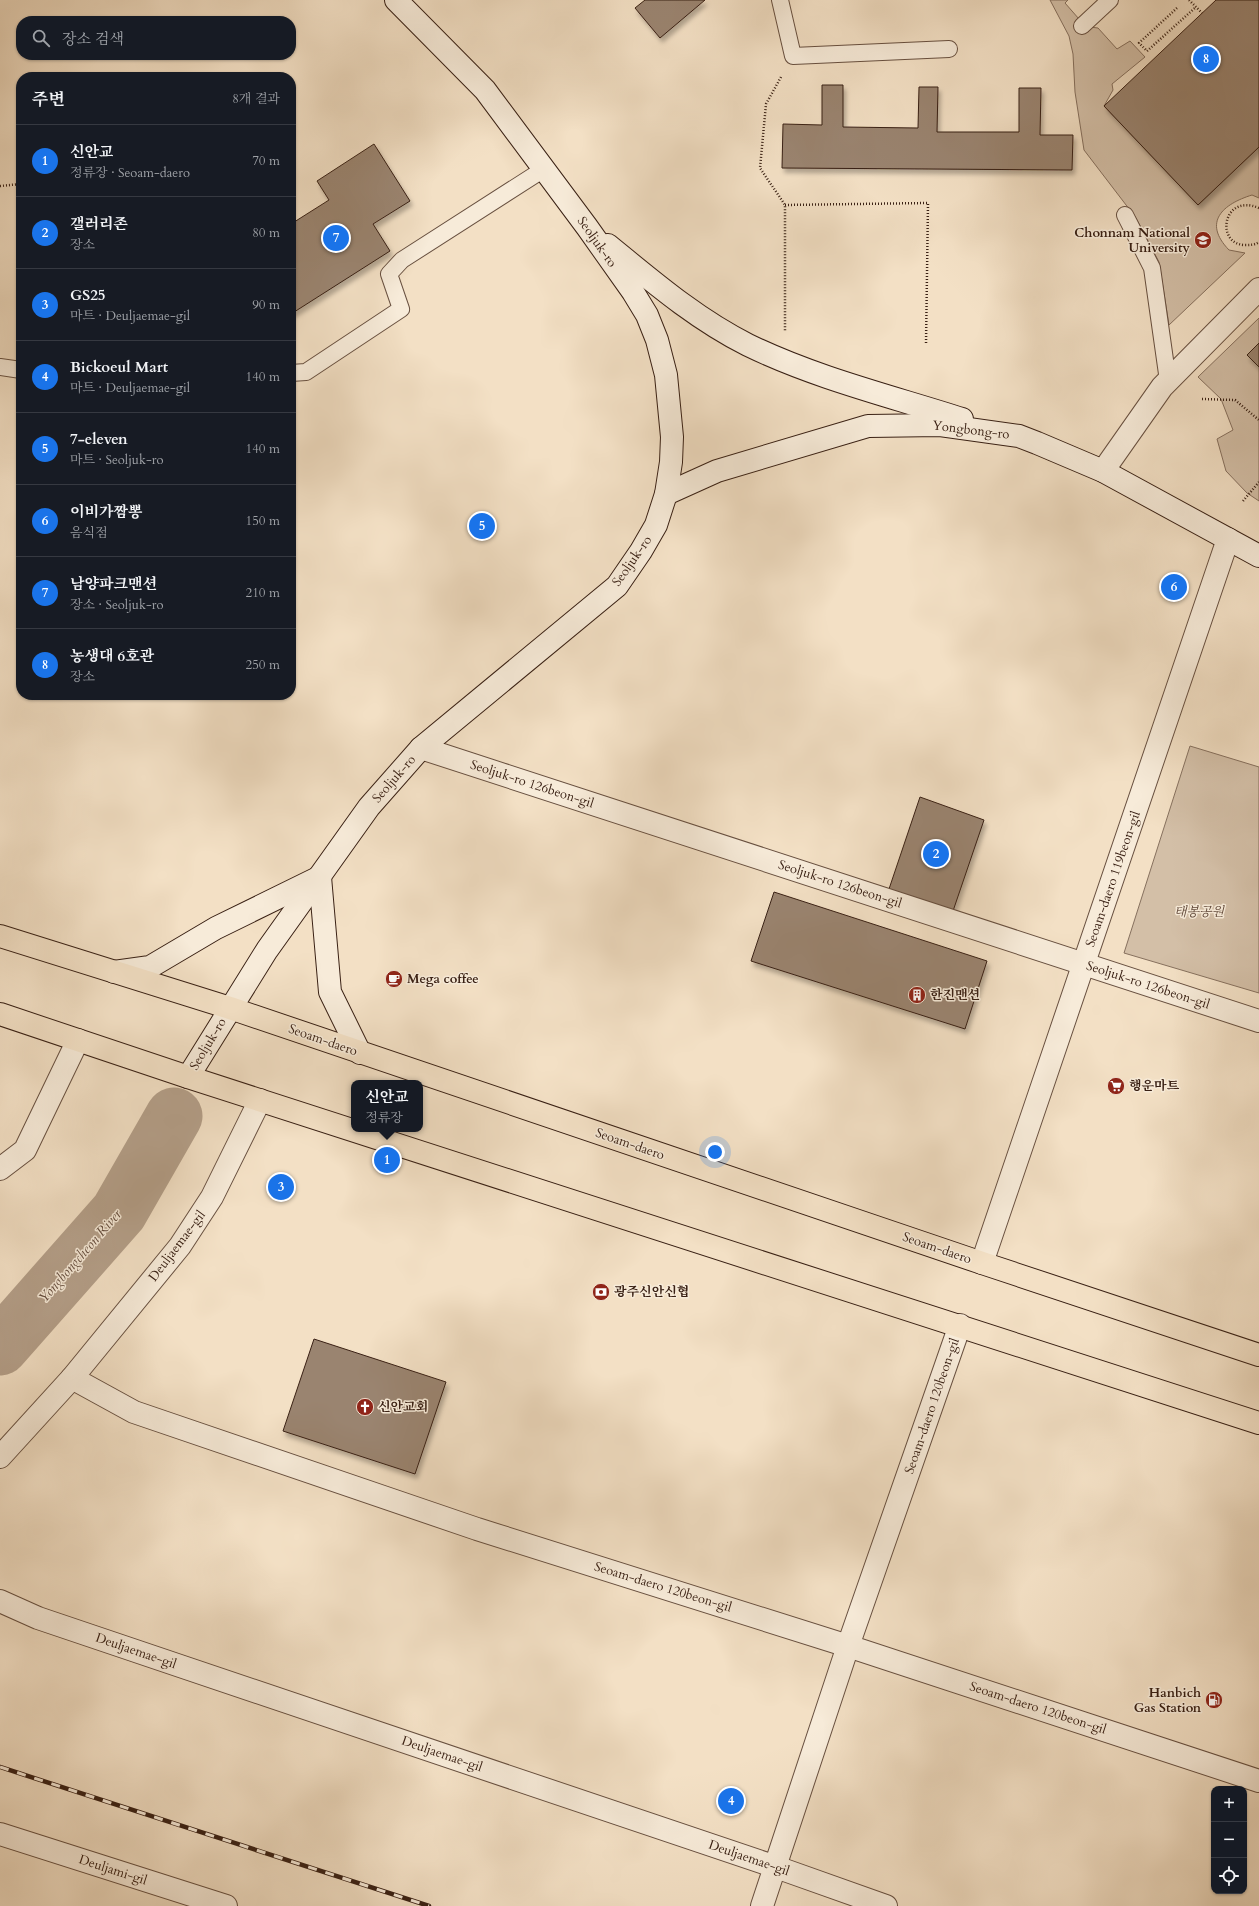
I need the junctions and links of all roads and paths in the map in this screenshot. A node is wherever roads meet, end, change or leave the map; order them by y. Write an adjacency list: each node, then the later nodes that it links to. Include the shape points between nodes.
1 (396, 0): 11 (street, Seoljuk-ro, via 484,90)
2 (780, 0): 10 (lane)
3 (1110, 0): 8 (lane)
4 (1189, 0): 5 (path)
5 (1196, 7): 6 (path, via 1147,52 1139,43); 7 (path)
6 (1177, 8)
7 (1202, 13)
8 (1082, 26)
9 (949, 49): 10 (lane)
10 (793, 56): 14 (path, via 766,104 760,168)
11 (544, 170): 17 (street, Seoljuk-ro); 24 (lane, via 402,260 389,274 401,309 306,372)
12 (16, 184): 13 (path)
13 (0, 186)
14 (785, 205): 20 (path); 21 (path, via 928,203)
15 (1259, 208): 18 (path, via 1244,204 1236,207 1226,220 1226,227 1234,242 1241,245)
16 (1125, 215): 25 (lane, via 1152,268)
17 (587, 227): 28 (street, via 682,306 747,344 819,374); 31 (street, Seoljuk-ro, via 647,315 657,340 666,375 672,437)
18 (1259, 242)
19 (1259, 289): 25 (street)
20 (785, 335)
21 (926, 344)
22 (0, 367): 23 (lane)
23 (16, 369)
24 (296, 373)
25 (1168, 381): 29 (street)
26 (1202, 399): 27 (path, via 1235,400)
27 (1259, 420)
28 (1019, 436): 29 (street, Yongbong-ro); 31 (street, Yongbong-ro, via 940,425 868,426 717,471)
29 (1103, 471): 33 (street, Yongbong-ro)
30 (1259, 482): 32 (path)
31 (666, 494): 35 (street, Seoljuk-ro, via 656,525 617,586)
32 (1243, 501)
33 (1228, 539): 34 (street, Yongbong-ro); 38 (street, Seoam-daero 119beon-gil)
34 (1259, 556)
35 (420, 748): 36 (street, Seoljuk-ro, via 369,807); 38 (street, Seoljuk-ro 126beon-gil)
36 (320, 876): 39 (street, via 216,928 150,967); 40 (street, Seoljuk-ro, via 267,950); 44 (street, via 330,992)
37 (0, 936): 39 (main road, Seoam-daero)
38 (1084, 964): 42 (street, Seoljuk-ro 126beon-gil); 50 (street, Seoam-daero 119beon-gil)
39 (114, 972): 40 (main road, Seoam-daero)
40 (230, 1008): 44 (main road, Seoam-daero); 45 (street, Seoljuk-ro)
41 (0, 1014): 43 (main road)
42 (1259, 1021)
43 (78, 1040): 45 (main road); 49 (street, via 25,1150)
44 (360, 1053): 50 (main road, Seoam-daero)
45 (188, 1077): 46 (main road)
46 (251, 1098): 47 (main road); 53 (street, Deuljaemae-gil, via 212,1197 180,1246)
47 (351, 1130)
48 (357, 1132): 51 (main road)
49 (0, 1169)
50 (982, 1263): 52 (main road, Seoam-daero)
51 (960, 1325): 54 (main road); 57 (street, Seoam-daero 120beon-gil)
52 (1259, 1355)
53 (72, 1378): 55 (street, Deuljaemae-gil); 57 (street, Seoam-daero 120beon-gil, via 134,1412 477,1529)
54 (1259, 1423)
55 (0, 1457)
56 (0, 1601): 60 (street, Deuljaemae-gil, via 46,1620)
57 (848, 1646): 58 (street, Seoam-daero 120beon-gil); 60 (street, Seoam-daero 120beon-gil)
58 (1259, 1781)
59 (0, 1834): 61 (street, Deuljami-gil)
60 (776, 1867): 62 (street, Seoam-daero 120beon-gil); 63 (street, Deuljaemae-gil)
61 (226, 1906)
62 (762, 1906)
63 (886, 1906)

